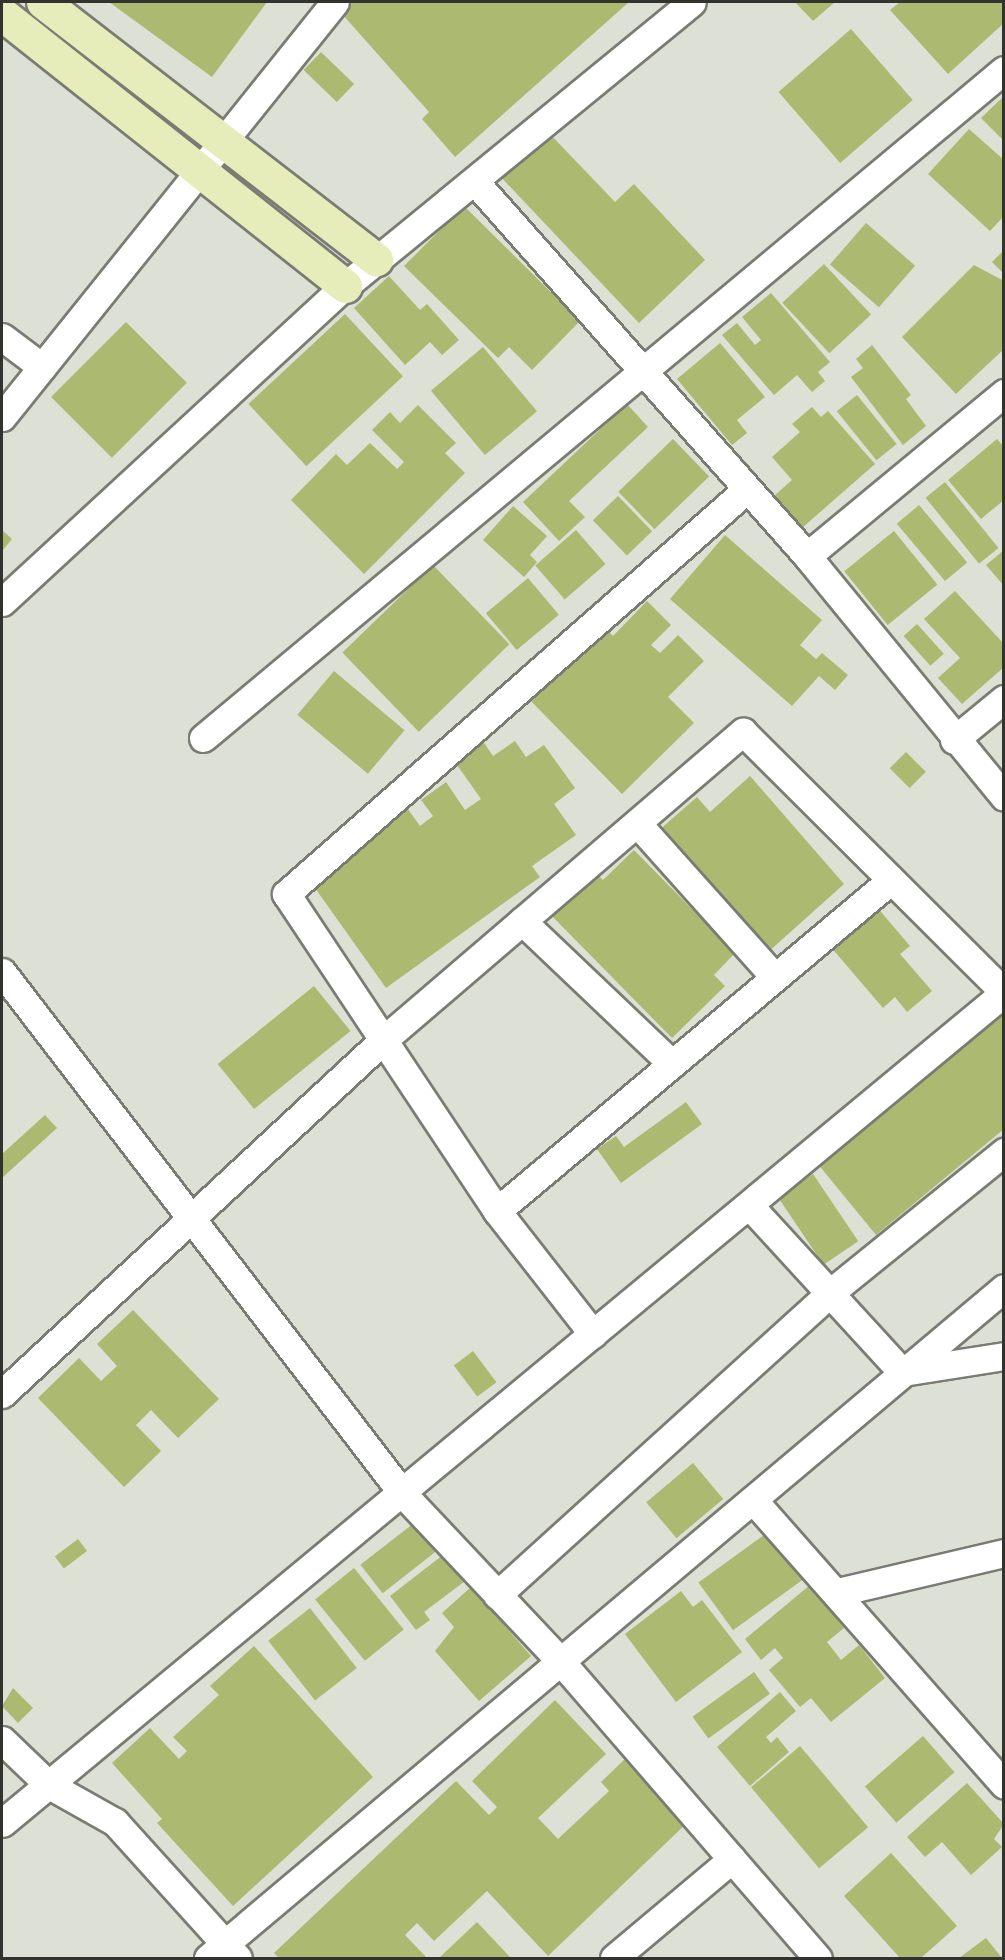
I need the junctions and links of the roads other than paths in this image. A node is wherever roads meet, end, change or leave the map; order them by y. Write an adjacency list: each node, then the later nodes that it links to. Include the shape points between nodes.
1 (43, 2): 6 (street)
2 (335, 2): 6 (street)
3 (689, 2): 8 (street)
4 (2, 14): 7 (street)
5 (1004, 70): 13 (street)
6 (225, 142): 7 (street); 9 (street)
7 (202, 172): 10 (street); 12 (street)
8 (476, 183): 9 (street); 13 (street)
9 (376, 259): 10 (street)
10 (345, 286): 18 (street)
11 (2, 337): 12 (street)
12 (42, 367): 15 (street)
13 (643, 375): 16 (street); 20 (street)
14 (1004, 393): 17 (street)
15 (2, 417)
16 (746, 490): 17 (street); 29 (street, via 285,894)
17 (807, 556): 21 (street)
18 (2, 602)
19 (1004, 699): 21 (street)
20 (203, 738)
21 (954, 740): 22 (street)
22 (1004, 797)
23 (637, 823): 24 (street, via 743,732); 25 (street); 27 (street)
24 (891, 880): 27 (street); 28 (street)
25 (522, 921): 29 (street); 30 (street)
26 (2, 972): 34 (street)
27 (774, 976): 30 (street)
28 (1004, 993): 32 (street)
29 (381, 1042): 33 (street); 34 (street)
30 (672, 1064): 33 (street)
31 (1004, 1152): 36 (street)
32 (749, 1205): 36 (street); 37 (street)
33 (497, 1210): 37 (street)
34 (194, 1221): 40 (street); 41 (street)
35 (1004, 1288): 39 (street)
36 (831, 1292): 39 (street); 45 (street)
37 (593, 1335): 41 (street)
38 (1004, 1356): 39 (street)
39 (902, 1372): 42 (street)
40 (2, 1394)
41 (403, 1494): 45 (street); 48 (street)
42 (754, 1501): 44 (street); 46 (street)
43 (1004, 1553): 44 (street)
44 (838, 1592): 49 (street)
45 (497, 1595): 46 (street)
46 (563, 1664): 51 (street); 52 (street)
47 (2, 1740): 48 (street)
48 (49, 1785): 50 (street); 52 (street, via 115,1822)
49 (1004, 1785)
50 (2, 1823)
51 (732, 1859): 53 (street); 54 (street)
52 (223, 1953)
53 (614, 1959)
54 (818, 1959)

